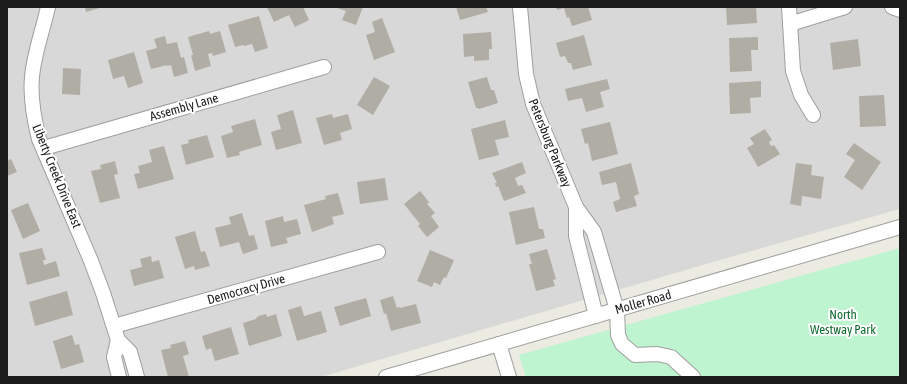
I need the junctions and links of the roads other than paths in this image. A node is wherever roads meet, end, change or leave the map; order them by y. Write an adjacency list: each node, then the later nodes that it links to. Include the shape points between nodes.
1 (48, 7): 10 (street, Liberty Creek Drive East, via 32,77 34,119)
2 (520, 7): 11 (street, Petersburg Parkway, via 526,74 533,104)
3 (789, 7): 7 (street)
4 (845, 7): 7 (street)
5 (892, 7): 6 (street)
6 (900, 10)
7 (790, 24): 9 (street, via 793,71 798,89)
8 (324, 67): 10 (street, Assembly Lane)
9 (813, 115)
10 (44, 148): 16 (street, Liberty Creek Drive East, via 91,261)
11 (576, 207): 14 (street, Petersburg Parkway, via 594,232); 15 (street, Petersburg Parkway, via 576,236)
12 (900, 227): 14 (street, Moller Road)
13 (378, 252): 16 (street, Democracy Drive)
14 (617, 310): 15 (street, Moller Road); 22 (street, Petersburg Parkway, via 618,335 622,344 635,354 671,357)
15 (596, 316): 17 (street, Moller Road)
16 (116, 333): 18 (street, Liberty Creek Drive East, via 114,357); 19 (street, Liberty Creek Drive East, via 130,352)
17 (499, 344): 20 (street, Moller Road); 21 (street)
18 (119, 377)
19 (137, 377)
20 (386, 377)
21 (509, 377)
22 (692, 377)

